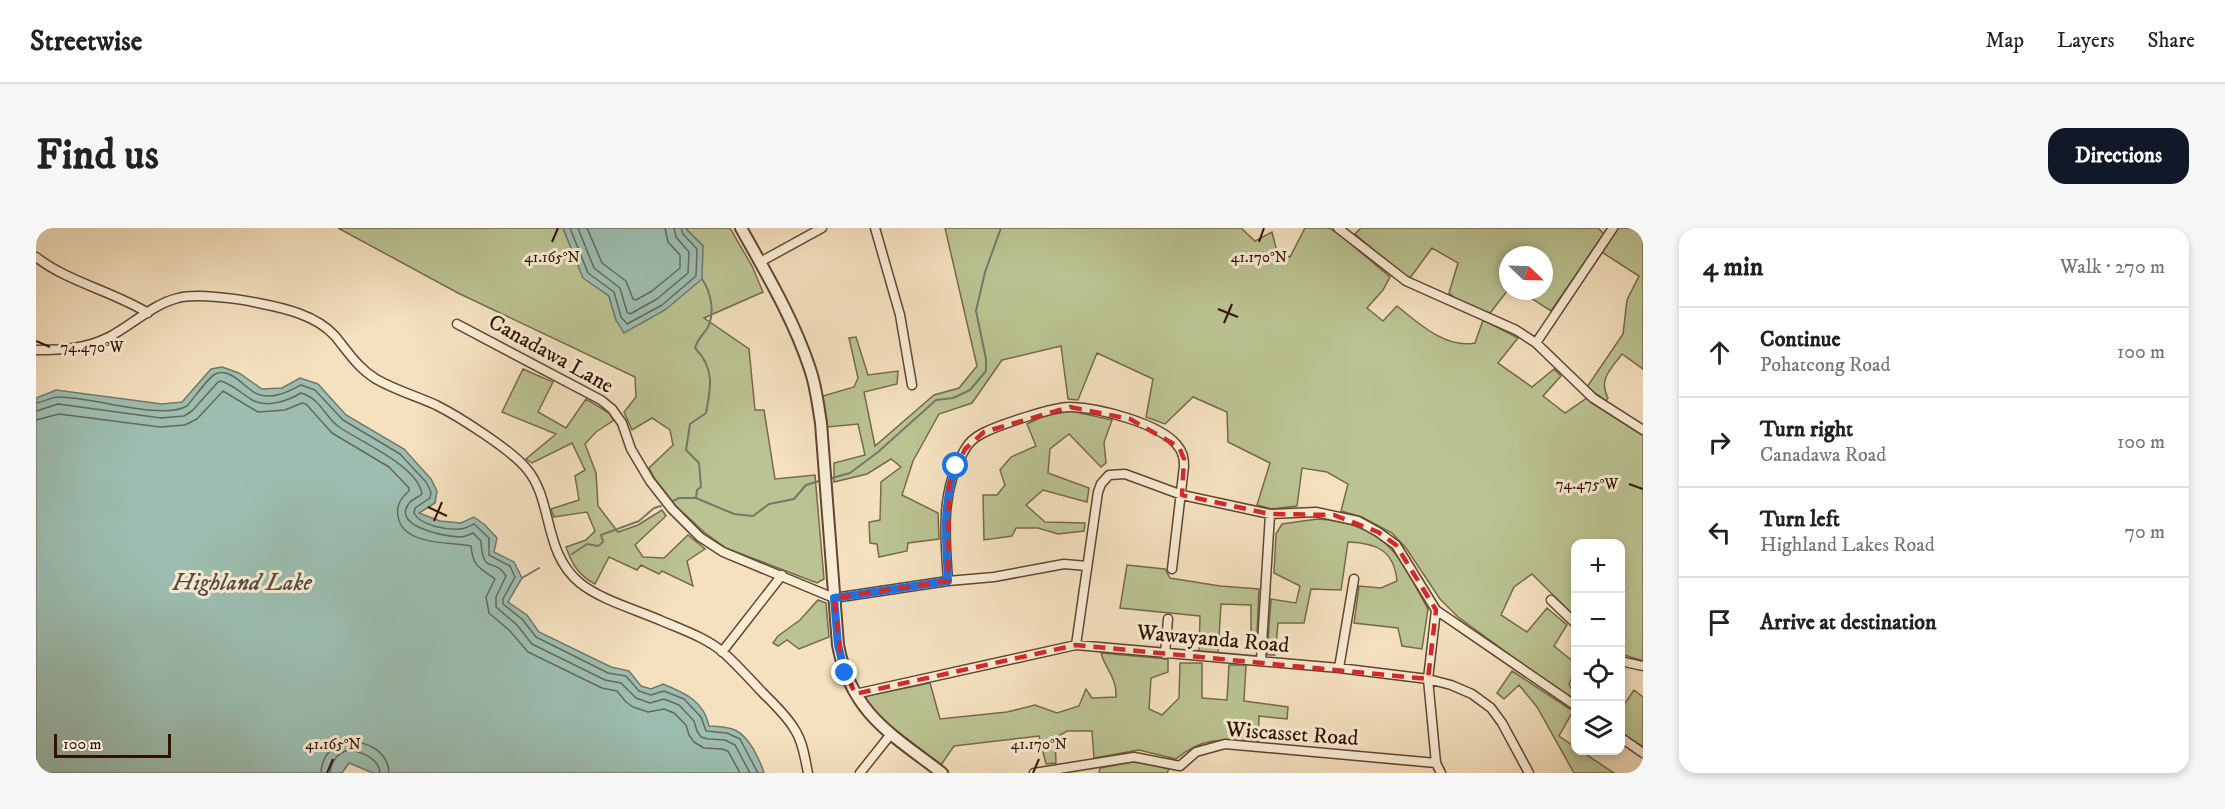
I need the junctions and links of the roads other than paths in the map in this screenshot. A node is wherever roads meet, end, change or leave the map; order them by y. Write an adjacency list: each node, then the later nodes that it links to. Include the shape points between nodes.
1 (741, 228): 7 (street)
2 (822, 228): 7 (street)
3 (875, 228): 12 (street, via 900,315)
4 (1338, 228): 10 (street, via 1406,281 1516,330)
5 (1613, 228): 10 (street)
6 (36, 257): 8 (street, via 58,272)
7 (760, 262): 21 (street, via 795,333 815,387)
8 (148, 313): 11 (street, via 93,344 75,349); 27 (street, via 179,298 195,296 254,302 317,322 367,372 454,415 527,469 538,490 557,556 579,582)
9 (458, 324): 18 (street, Canadawa Lane, via 612,409 650,481 700,537 723,552)
10 (1536, 343): 13 (street, via 1586,392)
11 (36, 350)
12 (912, 385)
13 (1643, 430)
14 (1182, 495): 15 (street); 16 (street, via 1131,476 1109,475 1098,492); 17 (street); 20 (street, via 1184,459 1179,447 1130,419 1070,407 996,427 973,439 949,485 945,507)
15 (1270, 514): 23 (street, via 1334,515 1358,521 1378,532 1396,545); 29 (street)
16 (1087, 566): 20 (street, via 1064,564); 26 (street)
17 (1172, 569)
18 (782, 575): 21 (street, Canadawa Lane); 27 (street)
19 (1354, 579): 32 (street)
20 (948, 581): 21 (street)
21 (834, 598): 34 (street, via 841,660)
22 (1551, 600): 25 (street)
23 (1436, 610): 33 (street); 35 (street)
24 (1168, 619): 28 (street)
25 (1571, 620)
26 (1076, 645): 28 (street, Wawayanda Road); 34 (street, Wawayanda Road)
27 (722, 651): 41 (street, via 796,731)
28 (1165, 654): 29 (street, Wawayanda Road)
29 (1261, 660): 32 (street, Wawayanda Road)
30 (1625, 662): 31 (street)
31 (1643, 666)
32 (1340, 668): 33 (street, Wawayanda Road)
33 (1428, 679): 39 (street); 46 (street, Wawayanda Road, via 1472,694 1491,708)
34 (855, 694): 36 (street, via 871,717)
35 (1571, 703)
36 (891, 734): 42 (street); 43 (street)
37 (1625, 740): 38 (street)
38 (1643, 753)
39 (1436, 763): 40 (street, Wiscasset Road, via 1225,744 1196,752); 45 (street)
40 (1177, 769): 44 (street, Wiscasset Road, via 1134,757)
41 (808, 773)
42 (860, 773)
43 (942, 773)
44 (1034, 773)
45 (1441, 773)
46 (1529, 773)

